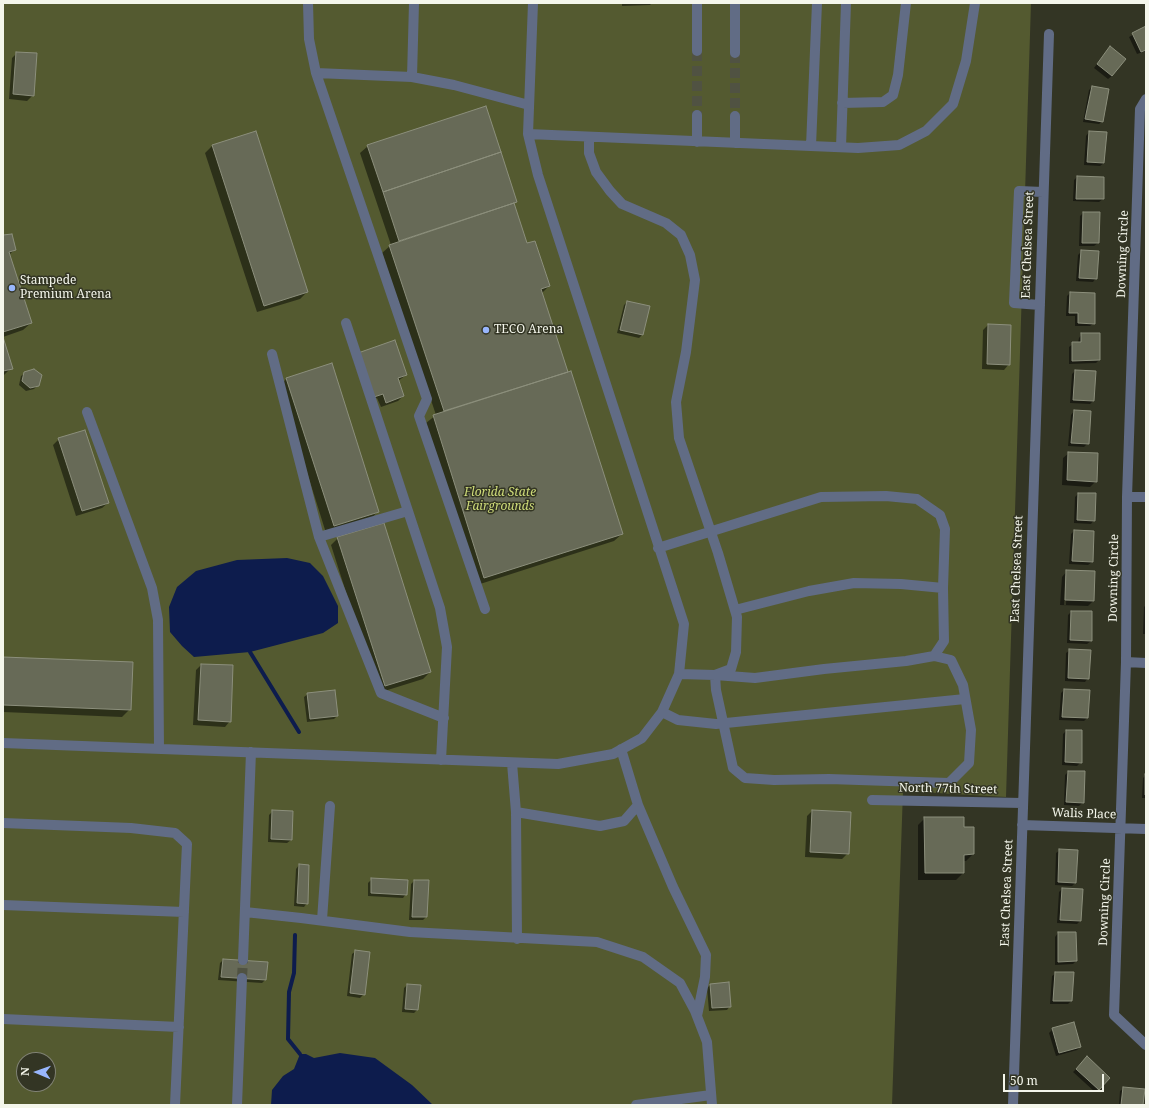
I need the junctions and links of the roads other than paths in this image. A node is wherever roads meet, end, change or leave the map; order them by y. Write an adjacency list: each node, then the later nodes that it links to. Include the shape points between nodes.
1 (308, 3): 13 (street, via 309,39)
2 (414, 3): 14 (street)
3 (533, 3): 17 (street)
4 (697, 3): 11 (street)
5 (734, 3): 12 (street)
6 (817, 3): 24 (street)
7 (846, 3): 16 (street)
8 (906, 3): 16 (street, via 898,75 893,95 883,102)
9 (975, 3): 25 (street, via 966,61 953,104 926,131 899,145)
10 (1049, 34): 26 (street, East Chelsea Street)
11 (697, 51)
12 (735, 53)
13 (316, 73): 14 (street); 38 (street, via 427,399 419,416)
14 (412, 77): 17 (street)
15 (1146, 99): 31 (street, Downing Circle, via 1140,109)
16 (842, 103): 25 (street)
17 (529, 105): 20 (street)
18 (697, 115): 22 (street)
19 (735, 116): 23 (street)
20 (528, 134): 21 (street); 36 (street, via 538,174)
21 (589, 137): 22 (street); 34 (street, via 590,153 596,172 610,191 622,204 659,219 676,231 681,235 690,254 695,280 693,307 676,402 679,438)
22 (697, 142): 23 (street)
23 (735, 143): 24 (street)
24 (811, 146): 25 (street)
25 (841, 147)
26 (1043, 192): 27 (street, East Chelsea Street); 27 (street, via 1018,191 1014,296 1014,303)
27 (1040, 305): 56 (street, East Chelsea Street)
28 (346, 323): 33 (street)
29 (272, 354): 35 (street)
30 (87, 412): 50 (street, via 152,588 158,620)
31 (1128, 497): 32 (street); 41 (street, Downing Circle)
32 (1146, 497)
33 (408, 511): 35 (street); 47 (street, via 440,608 447,647)
34 (711, 531): 36 (street); 37 (street, via 821,497 878,496 917,499 940,515 945,529); 39 (street)
35 (319, 537): 47 (street, via 381,693)
36 (658, 548): 43 (street, via 684,624)
37 (943, 588): 39 (street, via 854,583 809,591); 40 (street, via 944,641)
38 (485, 609)
39 (735, 610): 44 (street, via 736,652 731,669)
40 (934, 656): 44 (street, via 906,662 755,678); 45 (street, via 951,660 963,685)
41 (1126, 662): 42 (street); 62 (street, Downing Circle)
42 (1146, 663)
43 (679, 674): 44 (street); 46 (street)
44 (715, 675): 48 (street)
45 (965, 700): 48 (street); 48 (street, via 971,730 969,763 949,783 829,778 745,778 733,768)
46 (662, 712): 48 (street, via 678,720); 51 (street, via 642,738)
47 (444, 718): 53 (street)
48 (723, 723)
49 (3, 743): 50 (street)
50 (159, 749): 52 (street)
51 (622, 749): 54 (street, via 612,754 558,764); 57 (street)
52 (252, 752): 53 (street); 66 (street)
53 (441, 760): 54 (street)
54 (512, 763): 59 (street)
55 (872, 800): 56 (street, North 77th Street)
56 (1022, 804): 61 (street, East Chelsea Street)
57 (638, 805): 59 (street, via 624,821 600,826); 71 (street, via 706,955 705,977)
58 (330, 806): 67 (street)
59 (516, 812): 68 (street)
60 (3, 823): 65 (street, via 131,828 175,833 187,844)
61 (1022, 825): 62 (street, Walis Place); 79 (street, East Chelsea Street)
62 (1120, 828): 63 (street, Walis Place); 74 (street, Downing Circle, via 1114,1015)
63 (1146, 829)
64 (3, 905): 65 (street)
65 (184, 912): 73 (street)
66 (245, 912): 67 (street); 69 (street)
67 (322, 920): 68 (street, via 410,932)
68 (517, 938): 71 (street, via 596,942 643,957 680,983)
69 (243, 960)
70 (242, 978): 77 (street)
71 (697, 1016): 75 (street, via 707,1042)
72 (3, 1019): 73 (street)
73 (179, 1027): 76 (street)
74 (1146, 1045)
75 (712, 1100): 78 (street)
76 (175, 1105)
77 (237, 1105)
78 (636, 1105)
79 (1013, 1105)

